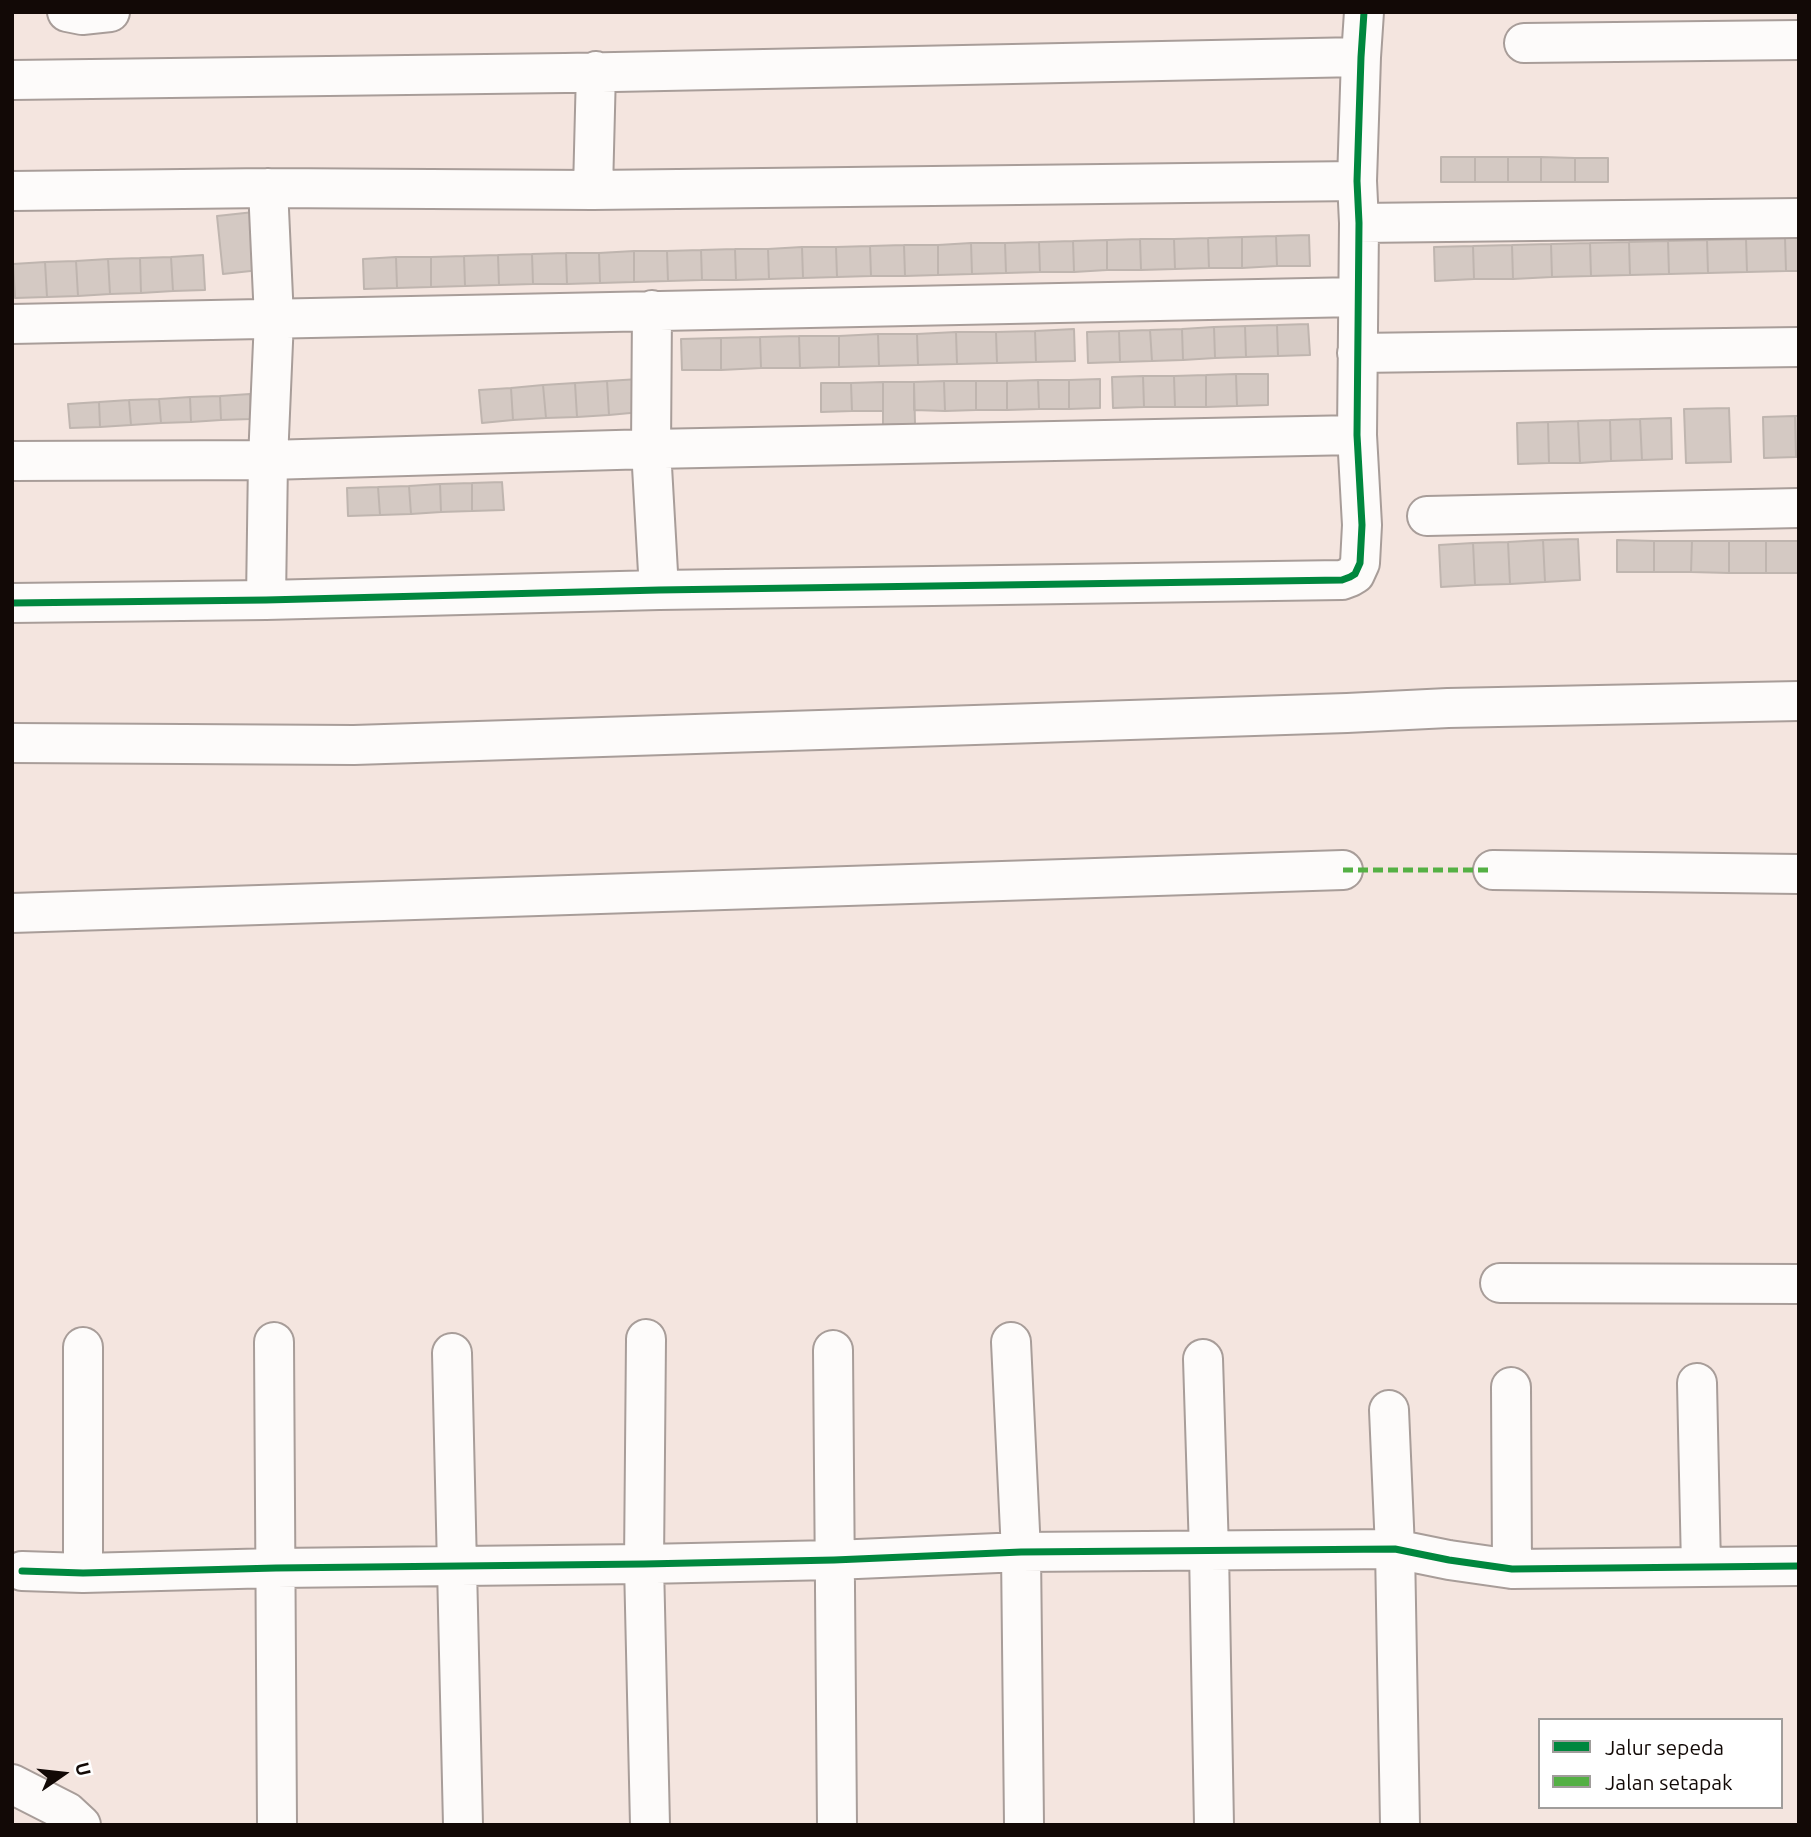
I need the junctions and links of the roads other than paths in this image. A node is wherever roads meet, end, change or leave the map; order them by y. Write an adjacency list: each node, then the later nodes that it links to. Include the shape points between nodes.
1 (67, 12): 2 (street)
2 (110, 12)
3 (1364, 12): 6 (street)
4 (1799, 40): 5 (street)
5 (1524, 43)
6 (1361, 57): 7 (street); 9 (street)
7 (596, 71): 8 (street); 11 (street)
8 (12, 80)
9 (1357, 181): 11 (street); 14 (street)
10 (268, 188): 11 (street); 12 (street); 17 (street)
11 (593, 190)
12 (12, 191)
13 (1799, 219): 14 (street)
14 (1359, 223): 15 (street)
15 (1358, 297): 16 (street); 20 (street)
16 (652, 310): 17 (street); 22 (street)
17 (274, 319): 18 (street); 23 (street)
18 (12, 324)
19 (1799, 347): 20 (street)
20 (1357, 353): 21 (street)
21 (1357, 435): 22 (street); 27 (street, via 1360,563 1355,574 1342,580)
22 (651, 449): 23 (street); 27 (street)
23 (268, 460): 24 (street); 28 (street)
24 (12, 461)
25 (1799, 508): 26 (street)
26 (1427, 516)
27 (659, 590): 28 (street)
28 (266, 600): 29 (street)
29 (12, 603)
30 (1799, 701): 31 (street, via 1448,708 354,745)
31 (12, 743)
32 (1343, 870): 35 (street)
33 (1493, 870): 34 (street)
34 (1799, 874)
35 (12, 913)
36 (1500, 1283): 37 (street)
37 (1799, 1284)
38 (646, 1339): 52 (street)
39 (274, 1342): 56 (street)
40 (1011, 1342): 50 (street)
41 (83, 1347): 59 (street)
42 (833, 1350): 51 (street)
43 (452, 1353): 53 (street)
44 (1203, 1359): 49 (street)
45 (1697, 1382): 55 (street)
46 (1510, 1387): 57 (street)
47 (1389, 1410): 48 (street)
48 (1395, 1549): 49 (street); 57 (street); 68 (street)
49 (1209, 1551): 50 (street); 67 (street)
50 (1021, 1552): 51 (street); 66 (street)
51 (834, 1560): 52 (street); 65 (street)
52 (644, 1564): 53 (street); 64 (street)
53 (456, 1566): 56 (street); 63 (street)
54 (1799, 1566): 55 (street)
55 (1701, 1567): 57 (street)
56 (276, 1568): 59 (street); 62 (street)
57 (1512, 1569)
58 (22, 1571): 59 (street)
59 (83, 1573)
60 (12, 1784): 61 (street, via 67,1812)
61 (81, 1825)
62 (277, 1825)
63 (463, 1825)
64 (650, 1825)
65 (837, 1825)
66 (1024, 1825)
67 (1214, 1825)
68 (1399, 1825)

